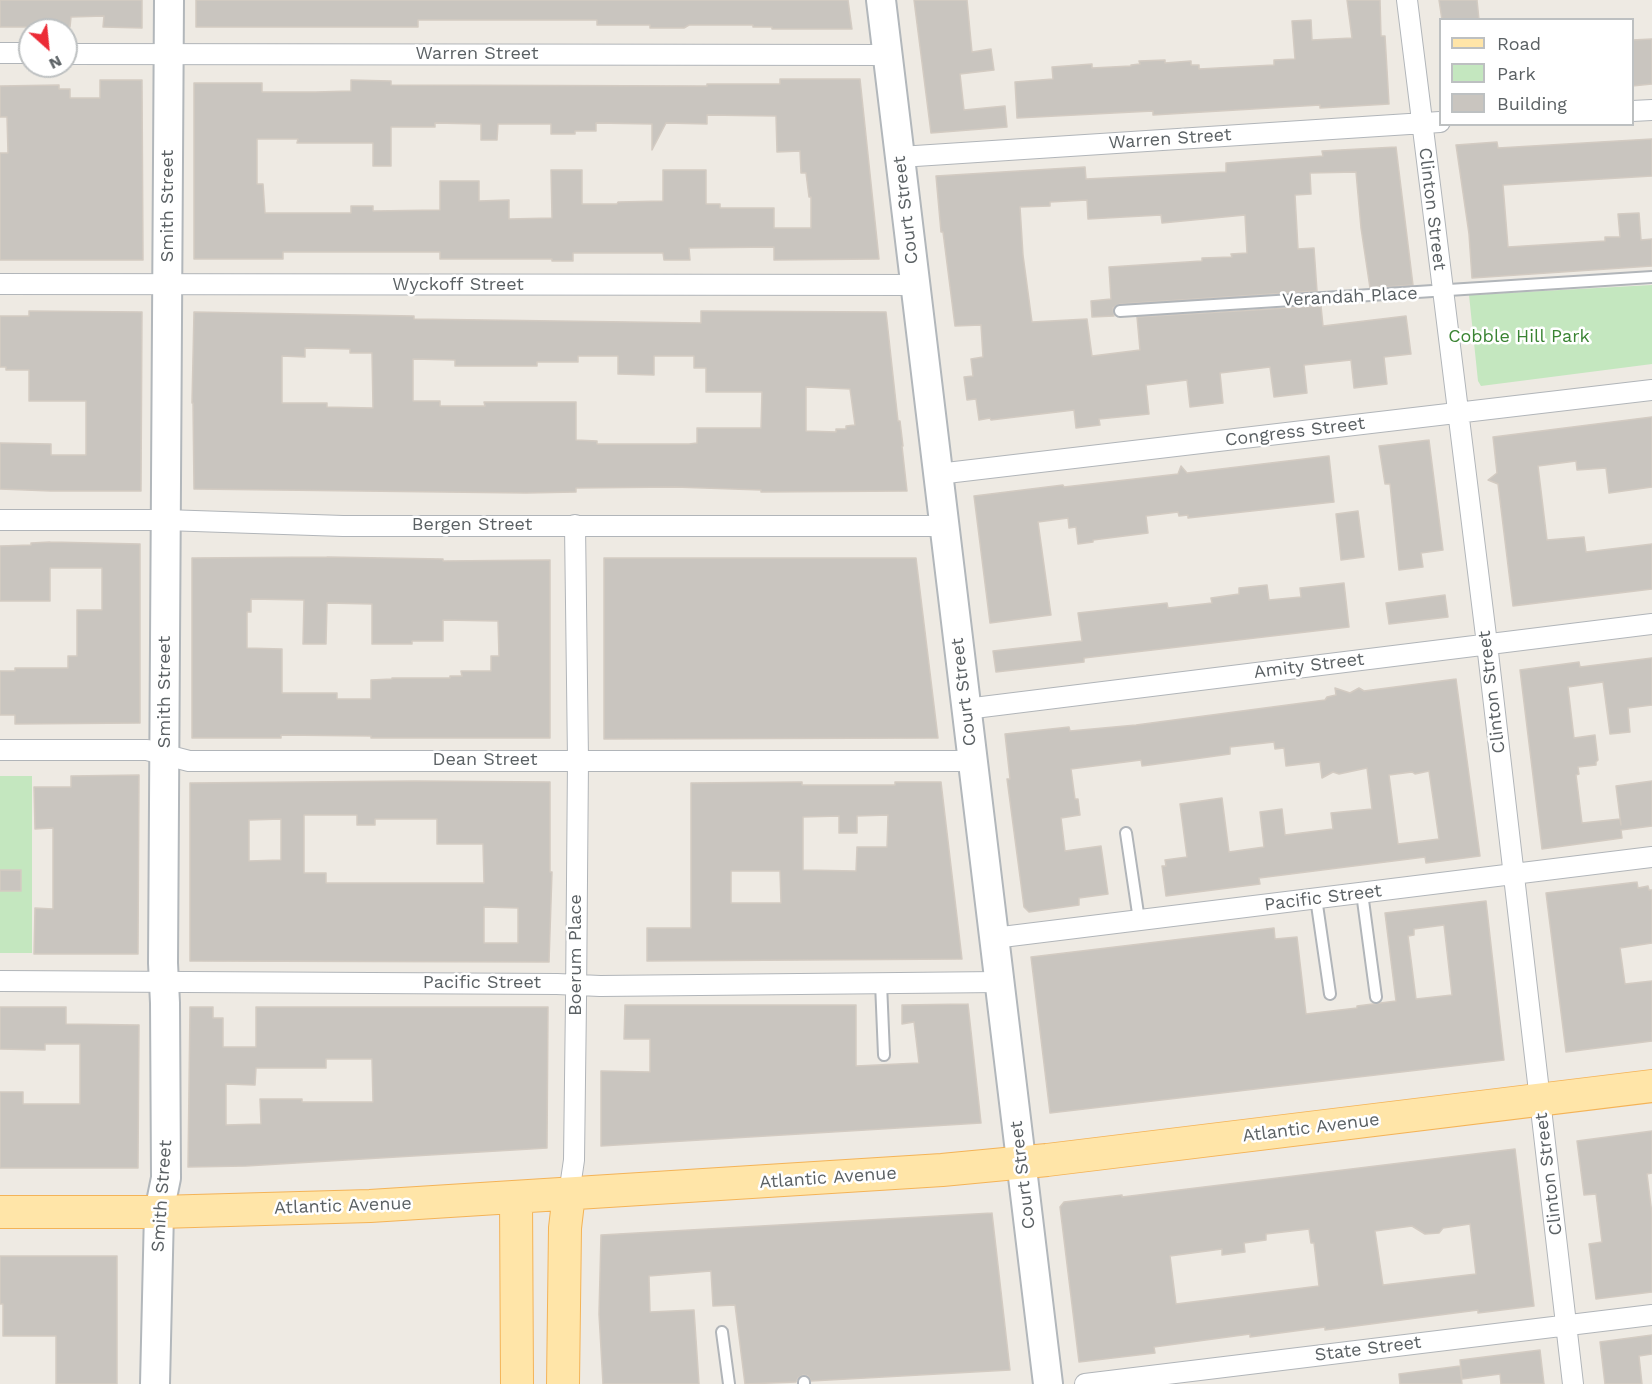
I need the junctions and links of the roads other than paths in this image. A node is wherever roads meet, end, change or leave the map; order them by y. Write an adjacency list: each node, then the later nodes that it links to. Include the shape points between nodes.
1 (169, 0): 7 (street, Smith Street)
2 (881, 0): 8 (street, Court Street)
3 (1407, 0): 11 (street, Clinton Street)
4 (0, 53): 5 (street)
5 (18, 54)
6 (78, 54): 7 (street, Warren Street)
7 (169, 54): 8 (street, Warren Street); 15 (street, Smith Street)
8 (888, 54): 12 (street, Court Street)
9 (1652, 110): 10 (street)
10 (1634, 111)
11 (1431, 123): 12 (street, Warren Street); 17 (street, Clinton Street)
12 (900, 157): 16 (street, Court Street)
13 (1652, 277): 17 (lane, Verandah Place)
14 (0, 285): 15 (street, Wyckoff Street)
15 (168, 285): 16 (street, Wyckoff Street); 23 (street, Smith Street)
16 (915, 285): 21 (street, Court Street)
17 (1443, 291): 18 (lane, Verandah Place); 20 (street, Clinton Street)
18 (1120, 311)
19 (1652, 390): 20 (street, Congress Street)
20 (1458, 413): 21 (street, Congress Street); 27 (street, Clinton Street)
21 (938, 474): 25 (street, Court Street)
22 (0, 520): 23 (street, Bergen Street)
23 (165, 520): 24 (street, Bergen Street, via 343,526); 30 (street, Smith Street)
24 (576, 525): 25 (street, Bergen Street); 31 (street, Boerum Place)
25 (944, 526): 28 (street, Court Street)
26 (1652, 624): 27 (street, Amity Street)
27 (1487, 644): 28 (street, Amity Street); 35 (street, Clinton Street)
28 (966, 709): 32 (street, Court Street)
29 (0, 750): 30 (street, Dean Street, via 147,750)
30 (165, 755): 31 (street, Dean Street, via 189,761); 41 (street, Smith Street)
31 (578, 760): 32 (street, Dean Street); 44 (street, Boerum Place)
32 (972, 761): 39 (street, Court Street)
33 (1126, 832): 38 (lane)
34 (1652, 857): 35 (street, Pacific Street)
35 (1513, 874): 36 (street, Pacific Street); 49 (street, Clinton Street)
36 (1362, 893): 37 (street, Pacific Street); 46 (lane)
37 (1316, 898): 38 (street, Pacific Street); 45 (lane)
38 (1139, 920): 39 (street, Pacific Street)
39 (994, 938): 42 (street, Court Street)
40 (0, 981): 41 (street, Pacific Street)
41 (164, 982): 44 (street, Pacific Street); 54 (street, Smith Street, via 166,1178)
42 (999, 982): 43 (street, Pacific Street); 50 (street, Court Street)
43 (881, 984): 44 (street, Pacific Street); 47 (lane)
44 (576, 985): 51 (street, Boerum Place, via 574,1160)
45 (1330, 994)
46 (1376, 997)
47 (884, 1055)
48 (1652, 1086): 49 (main road, Atlantic Avenue)
49 (1540, 1100): 50 (main road, Atlantic Avenue); 56 (street, Clinton Street)
50 (1021, 1163): 51 (main road, Atlantic Avenue); 62 (street, Court Street)
51 (569, 1194): 52 (main road, Atlantic Avenue); 60 (main road, Boerum Place)
52 (516, 1197): 54 (main road, Atlantic Avenue); 59 (main road)
53 (0, 1212): 54 (main road, Atlantic Avenue)
54 (159, 1212): 58 (street, Smith Street)
55 (1652, 1315): 56 (street, State Street)
56 (1567, 1325): 63 (street, State Street); 64 (street, Clinton Street)
57 (722, 1332): 61 (lane)
58 (155, 1384)
59 (517, 1384)
60 (563, 1384)
61 (729, 1384)
62 (1048, 1384)
63 (1084, 1384)
64 (1573, 1384)

